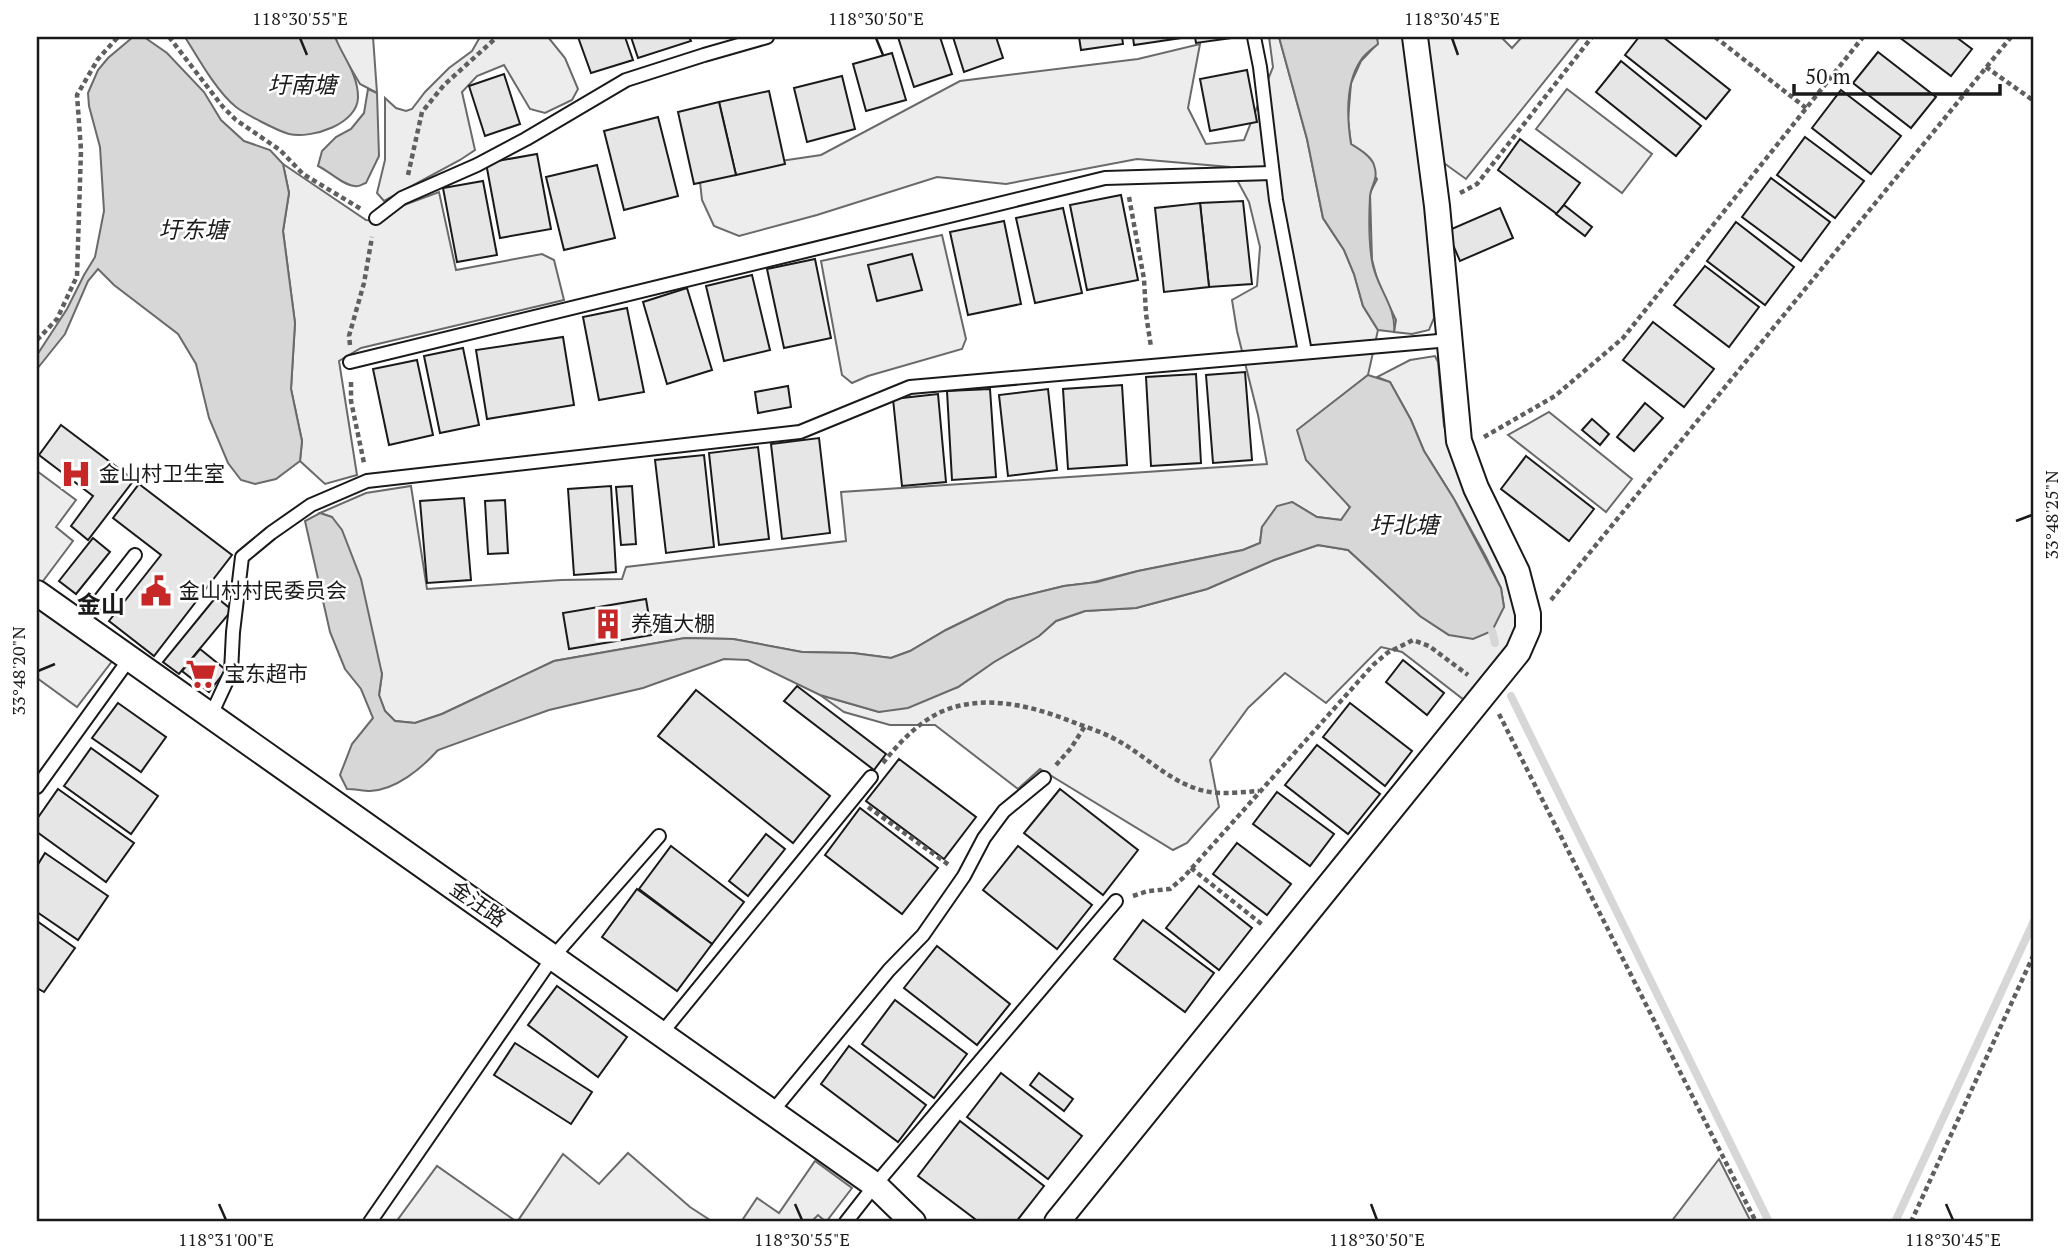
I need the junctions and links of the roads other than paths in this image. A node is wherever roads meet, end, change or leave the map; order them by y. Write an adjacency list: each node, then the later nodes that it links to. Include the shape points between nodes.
1 (767, 37): 5 (lane, via 626,80 477,165 402,198)
2 (1254, 37): 4 (lane)
3 (1415, 37): 6 (street)
4 (1272, 173): 7 (lane); 8 (lane, via 1105,178)
5 (376, 218)
6 (1450, 340): 7 (lane); 26 (street, via 1459,441 1517,572 1528,614 1528,629 1518,652)
7 (1305, 352): 13 (lane, via 910,387 800,432 368,481 311,505 243,557 231,673)
8 (350, 362)
9 (135, 555): 11 (lane)
10 (37, 593): 11 (street, 金汪路)
11 (81, 624): 12 (street, 金汪路)
12 (130, 659): 13 (street, 金汪路); 16 (lane)
13 (211, 716): 19 (street, 金汪路)
14 (872, 777): 20 (lane)
15 (1044, 778): 21 (lane, via 1004,811 923,935)
16 (37, 787)
17 (659, 836): 19 (lane)
18 (1116, 901): 22 (lane)
19 (553, 957): 20 (street, 金汪路); 23 (lane)
20 (661, 1034): 21 (street, 金汪路)
21 (772, 1112): 22 (street, 金汪路)
22 (875, 1185): 24 (lane); 25 (street, 金汪路)
23 (370, 1222)
24 (846, 1222)
25 (913, 1222)
26 (1057, 1222)

